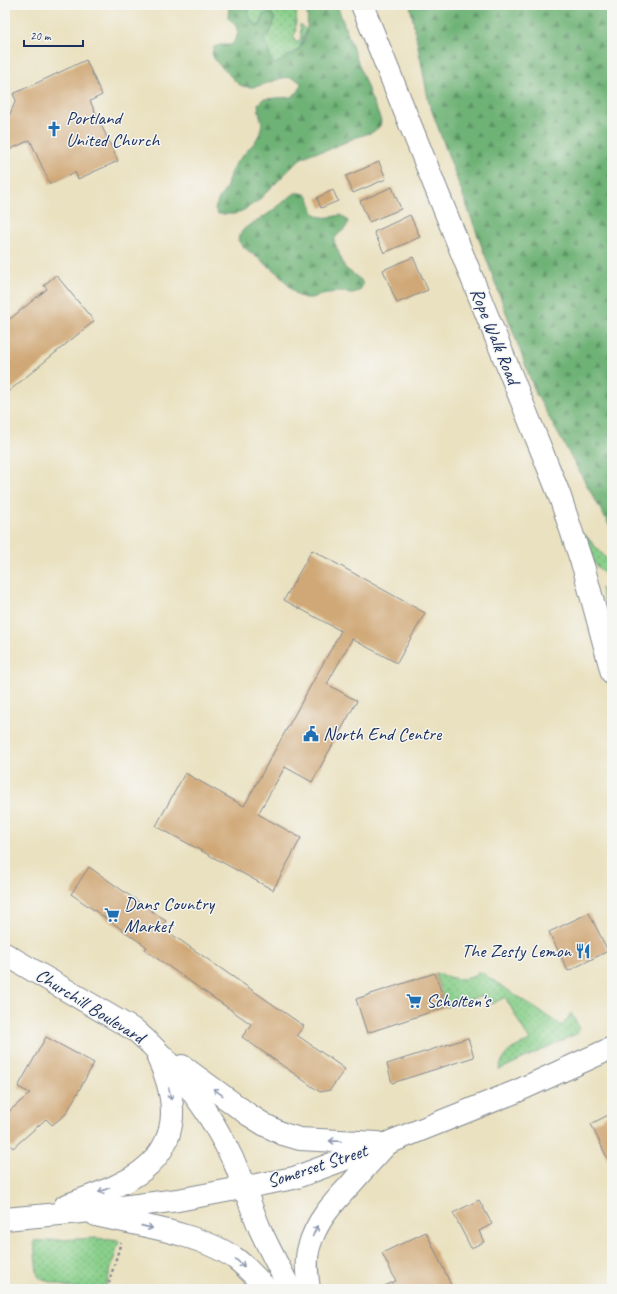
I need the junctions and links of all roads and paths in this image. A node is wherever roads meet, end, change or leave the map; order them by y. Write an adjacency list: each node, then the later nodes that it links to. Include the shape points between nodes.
1 (362, 5): 2 (street, Rope Walk Road, via 559,494 584,569)
2 (612, 673)
3 (5, 954): 4 (street, Churchill Boulevard, via 122,1022)
4 (152, 1045): 6 (street, one-way to 4, via 300,1139 283,1134 249,1115); 7 (street, Churchill Boulevard, via 183,1079 204,1108 230,1155); 9 (street, one-way to 9, via 171,1095 172,1117 164,1146 143,1171)
5 (612, 1048): 6 (street, Somerset Street, via 515,1092)
6 (388, 1143): 7 (street, Somerset Street, via 294,1178); 15 (street, one-way to 6, via 306,1268 308,1247 321,1218)
7 (244, 1188): 8 (street, Somerset Street, via 178,1200); 14 (street, Churchill Boulevard)
8 (81, 1212): 9 (street, Somerset Street); 11 (street)
9 (46, 1214): 10 (street, Somerset Street)
10 (5, 1219)
11 (127, 1222): 12 (path); 13 (street, one-way to 13, via 188,1237 217,1248 236,1259)
12 (107, 1289)
13 (267, 1289)
14 (290, 1289)
15 (309, 1289)

